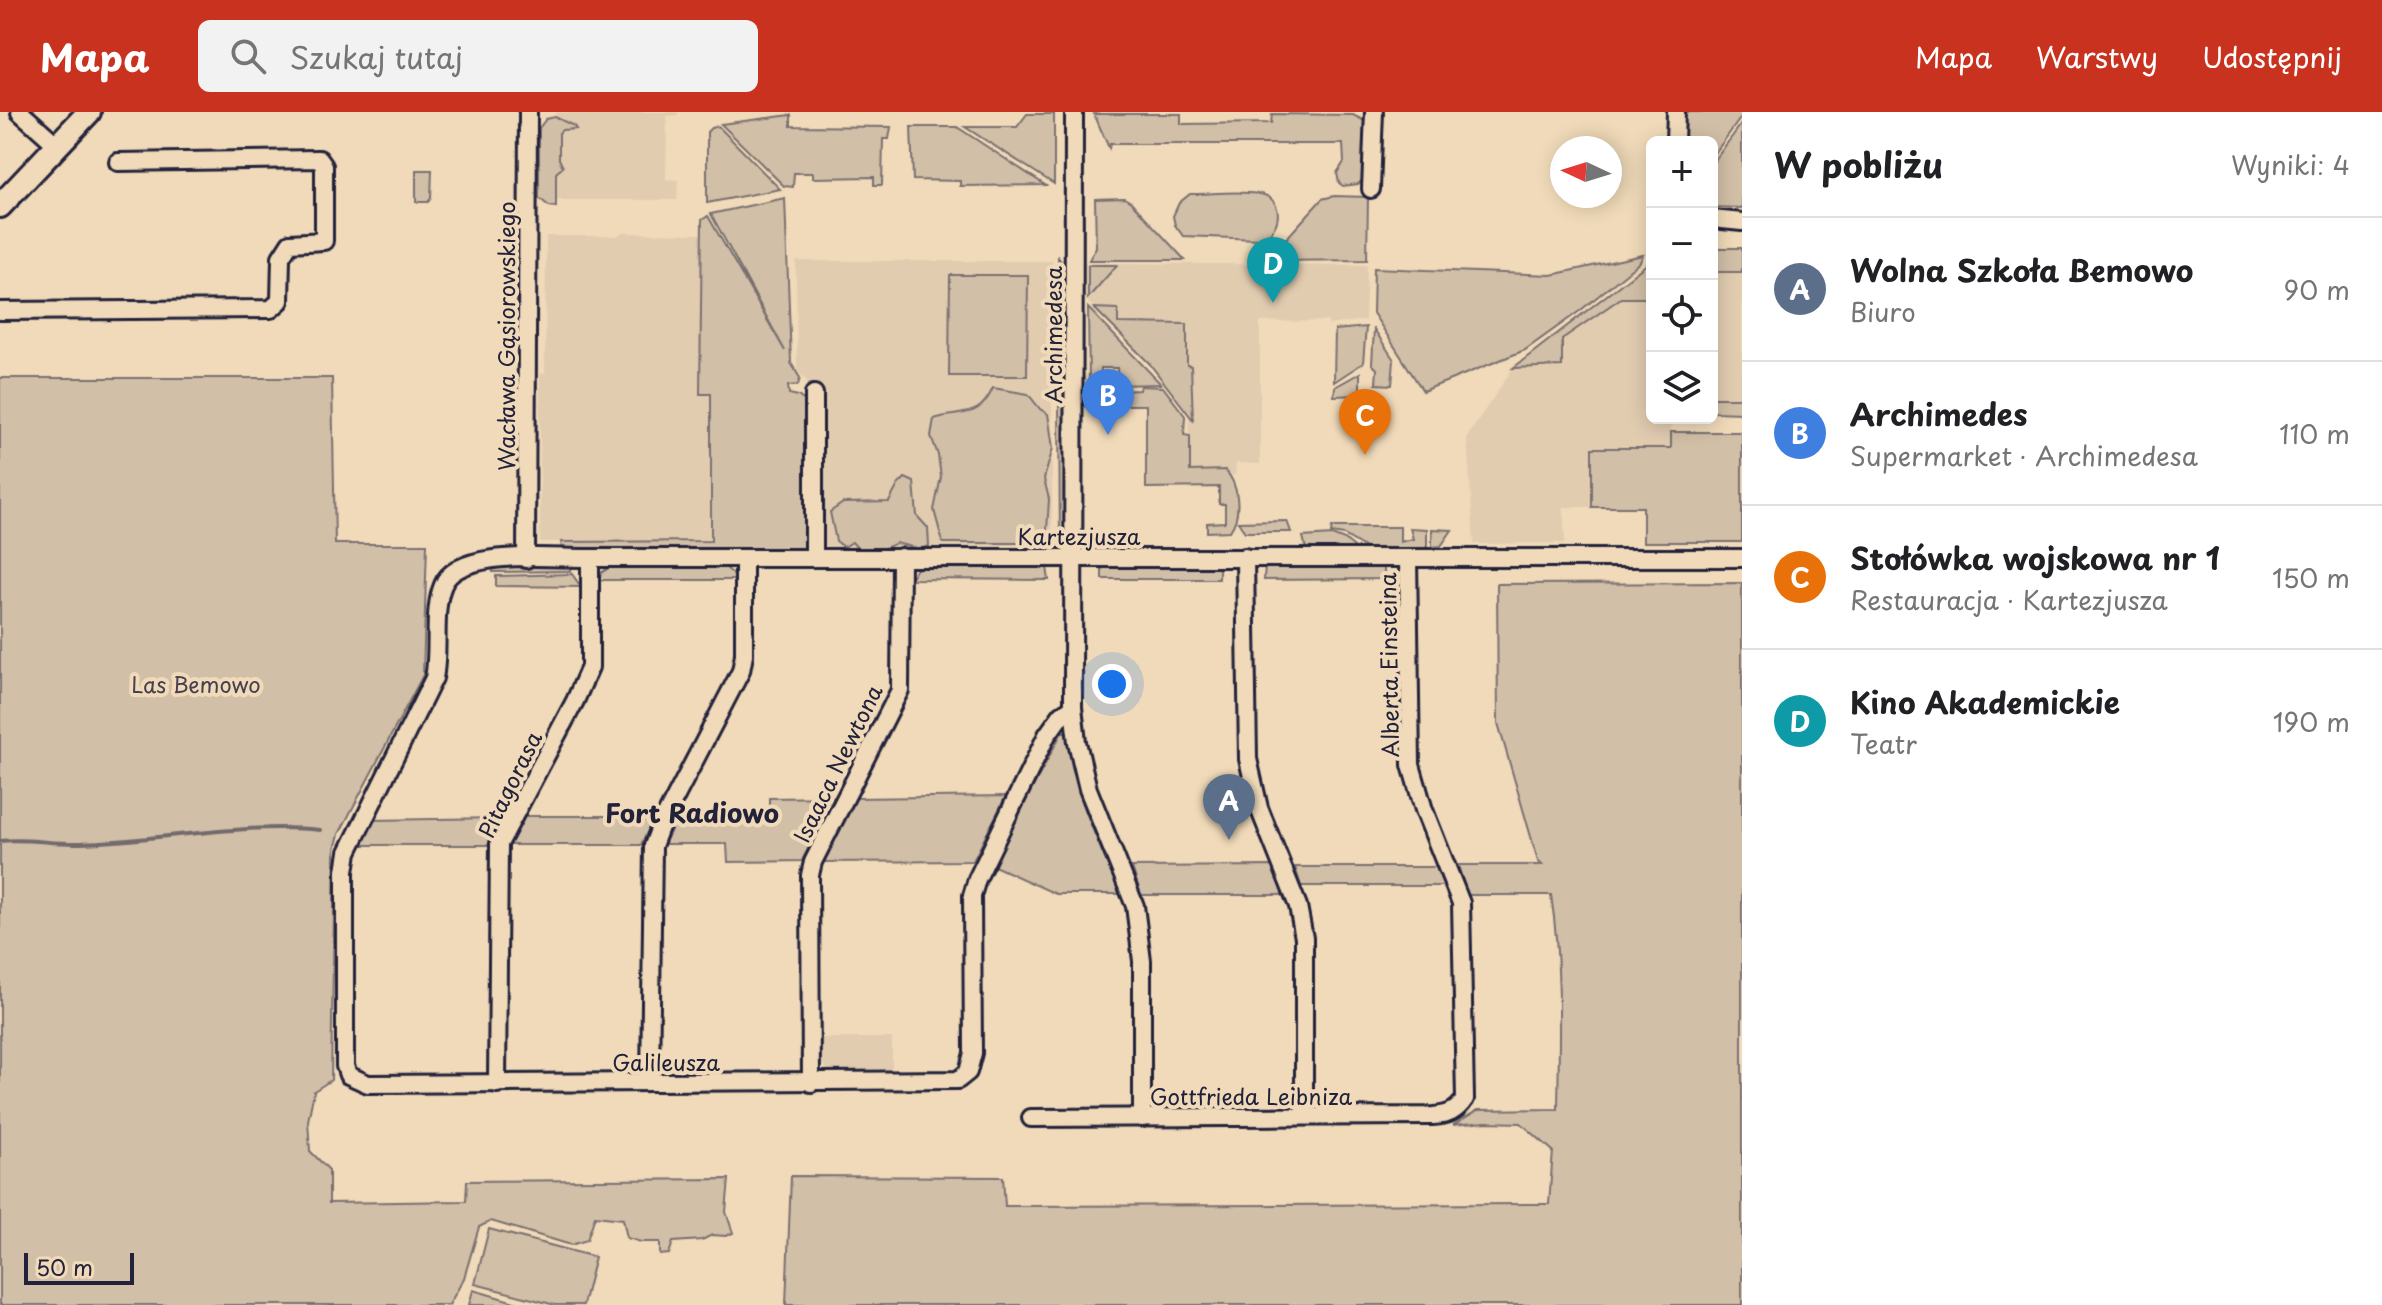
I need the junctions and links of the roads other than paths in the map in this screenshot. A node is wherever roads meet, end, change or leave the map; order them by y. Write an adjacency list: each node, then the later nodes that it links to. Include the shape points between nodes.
1 (20, 112): 8 (street)
2 (89, 112): 8 (main road)
3 (528, 112): 24 (street, Wacława Gąsiorowskiego)
4 (1074, 112): 21 (street, Archimedesa)
5 (1374, 112): 10 (street)
6 (1676, 112): 7 (street)
7 (1675, 136)
8 (57, 145): 11 (main road)
9 (118, 162): 14 (street, via 319,159 324,166 324,241 290,243 281,257 280,301 271,309)
10 (1371, 189)
11 (0, 206)
12 (1718, 220): 13 (street)
13 (1742, 222)
14 (0, 311)
15 (814, 394): 16 (street)
16 (814, 557): 17 (street, Kartezjusza); 20 (street, Kartezjusza)
17 (901, 557): 21 (street, Kartezjusza); 27 (street, Isaaca Newtona, via 900,690 810,875)
18 (1245, 557): 21 (street, Kartezjusza); 22 (street, Kartezjusza); 31 (street, via 1248,759 1259,808 1298,906 1304,938)
19 (590, 558): 20 (street, Kartezjusza); 24 (street, Kartezjusza); 29 (street, Pitagorasa, via 590,667 499,844)
20 (744, 558): 26 (street, via 741,671 653,846)
21 (1075, 558): 25 (street, Archimedesa)
22 (1408, 558): 23 (street, Kartezjusza); 30 (street, Alberta Einsteina, via 1411,765 1461,903)
23 (1742, 558)
24 (526, 559): 28 (street, Kartezjusza, via 481,559 462,565 443,584 434,678 348,852 345,1066 348,1075)
25 (1073, 707): 27 (street, Galileusza, via 1047,735 972,896 971,1064 958,1079); 33 (street, Archimedesa, via 1088,789 1138,919)
26 (650, 1082): 27 (street, Galileusza); 29 (street, Galileusza)
27 (811, 1083)
28 (368, 1084): 29 (street, Galileusza)
29 (497, 1084)
30 (1465, 1099): 31 (street, Gottfrieda Leibniza, via 1447,1115)
31 (1304, 1116): 33 (street, Gottfrieda Leibniza)
32 (1031, 1118): 33 (street, Gottfrieda Leibniza)
33 (1142, 1118)

